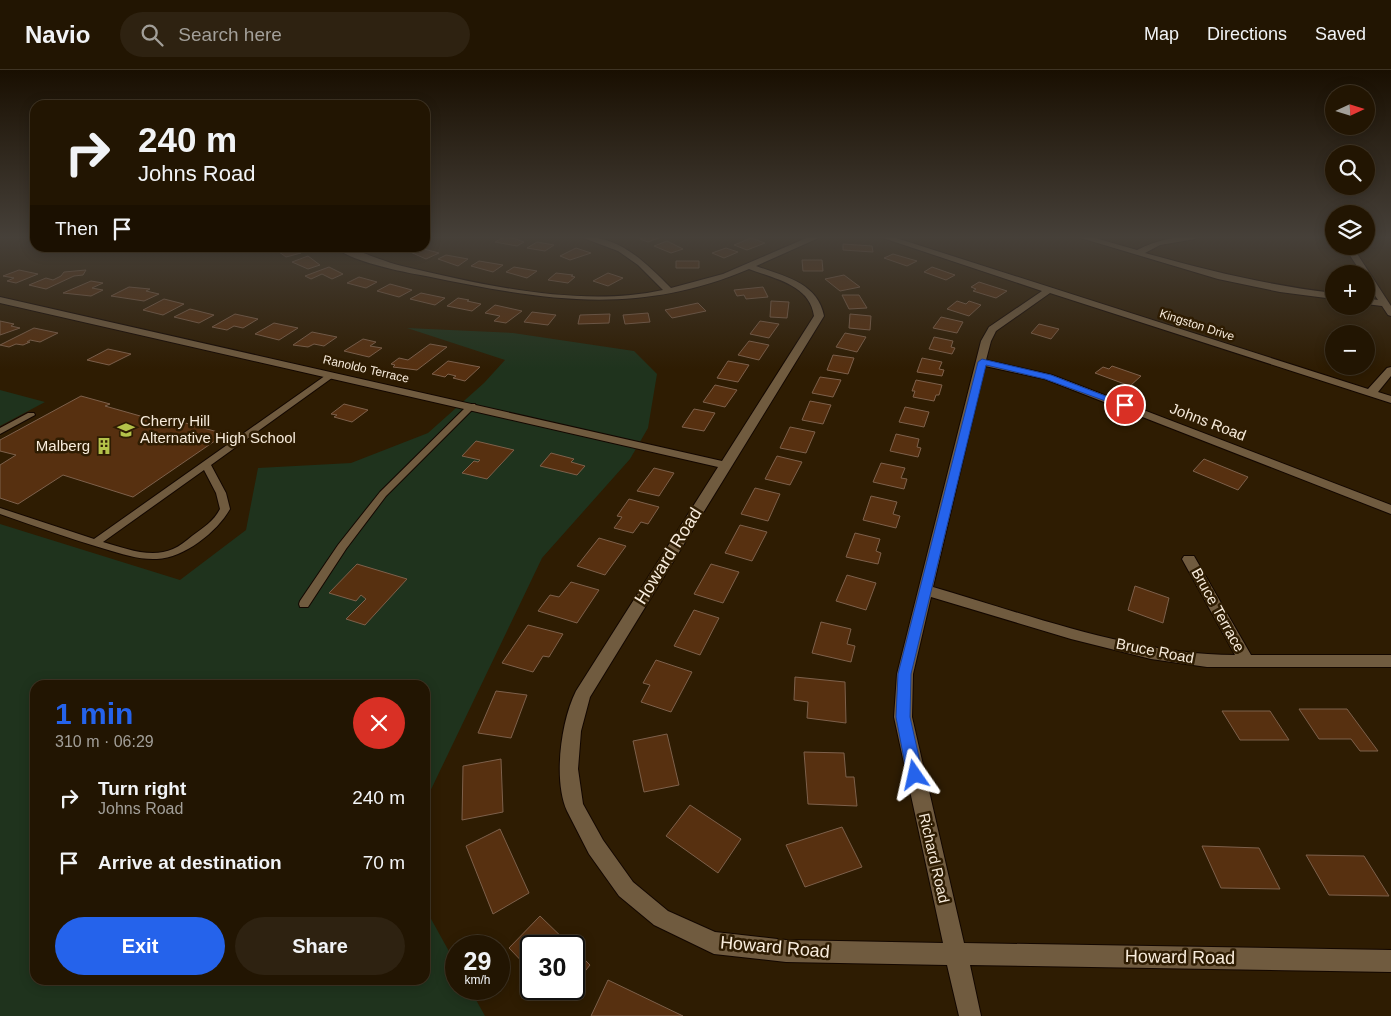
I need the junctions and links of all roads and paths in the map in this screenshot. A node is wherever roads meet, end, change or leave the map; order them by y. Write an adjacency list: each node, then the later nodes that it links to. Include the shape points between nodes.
1 (460, 280): 9 (street, via 554,298 602,299)
2 (658, 280): 9 (street)
3 (710, 280): 9 (street)
4 (782, 280): 24 (street, Howard Road, via 801,288 813,298 819,316)
5 (1018, 280): 8 (street, Kingston Drive)
6 (1238, 280): 10 (street)
7 (1375, 288): 13 (street)
8 (1049, 290): 15 (street, Richard Road, via 992,329 986,340); 18 (street, Kingston Drive)
9 (670, 292)
10 (1325, 295)
11 (0, 300): 17 (street, Ranoldo Terrace)
12 (1375, 302): 13 (street)
13 (1385, 304): 14 (street)
14 (1391, 313)
15 (982, 362): 25 (street, Johns Road, via 1048,377); 29 (street, Richard Road)
16 (1391, 370): 18 (street)
17 (332, 375): 20 (street, Ranoldo Terrace); 23 (lane)
18 (1371, 394): 19 (street, Kingston Drive)
19 (1391, 400)
20 (472, 406): 24 (street, Ranoldo Terrace); 30 (lane, via 383,494)
21 (31, 415): 22 (lane)
22 (0, 431)
23 (206, 464): 27 (lane); 27 (lane, via 221,493 225,509 207,531 176,552 159,555 128,552)
24 (725, 465): 33 (street, Howard Road, via 582,696 572,732 569,769 574,805 596,848 626,889 661,918 714,943 786,951)
25 (1391, 510)
26 (0, 512): 27 (lane)
27 (95, 543)
28 (1190, 558): 32 (street, Bruce Terrace)
29 (926, 590): 32 (street, Bruce Road, via 1152,653 1207,661); 33 (street, Richard Road, via 905,674 903,717)
30 (304, 604)
31 (1391, 661): 32 (street, Bruce Road)
32 (1247, 662)
33 (956, 954): 34 (street, Howard Road); 35 (street, Richard Road)
34 (1391, 961)
35 (970, 1016)

